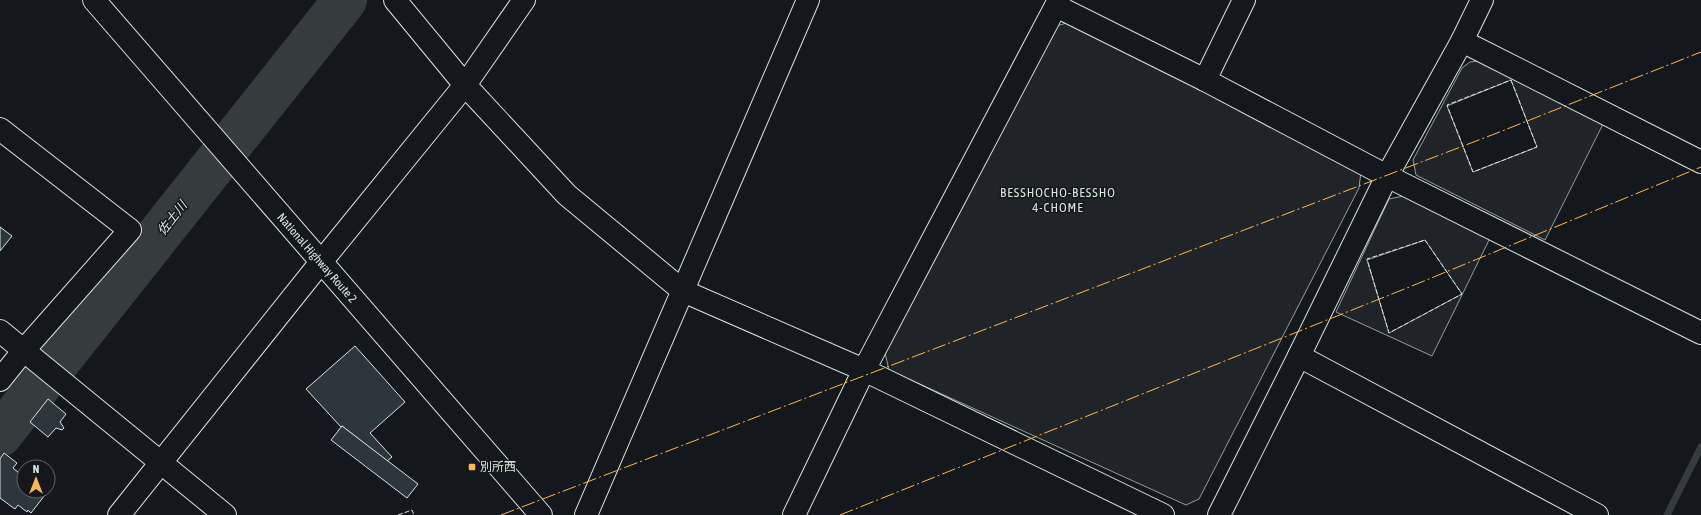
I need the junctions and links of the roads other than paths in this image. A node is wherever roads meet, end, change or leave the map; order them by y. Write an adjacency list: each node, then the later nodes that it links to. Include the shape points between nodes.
1 (94, 0): 14 (main road, National Highway Route 2)
2 (395, 0): 10 (main road)
3 (524, 0): 10 (main road)
4 (808, 0): 15 (main road)
5 (1244, 0): 9 (main road)
6 (1482, 0): 8 (main road)
7 (1058, 3): 9 (main road); 20 (main road)
8 (1462, 40): 12 (main road); 13 (main road)
9 (1205, 80): 13 (main road)
10 (465, 85): 14 (main road); 15 (main road, via 567,195)
11 (0, 128): 18 (main road, via 130,230)
12 (1701, 162)
13 (1387, 176): 17 (main road); 19 (main road)
14 (321, 262): 22 (main road); 25 (main road, National Highway Route 2)
15 (683, 291): 20 (main road); 26 (main road)
16 (0, 331): 18 (main road)
17 (1701, 333)
18 (32, 356): 21 (main road); 22 (main road)
19 (1299, 356): 29 (main road); 30 (main road)
20 (864, 370): 27 (main road); 28 (main road)
21 (0, 380)
22 (160, 463): 23 (main road); 24 (main road)
23 (119, 515)
24 (225, 515)
25 (541, 515)
26 (586, 515)
27 (794, 515)
28 (1163, 515)
29 (1219, 515)
30 (1597, 515)

